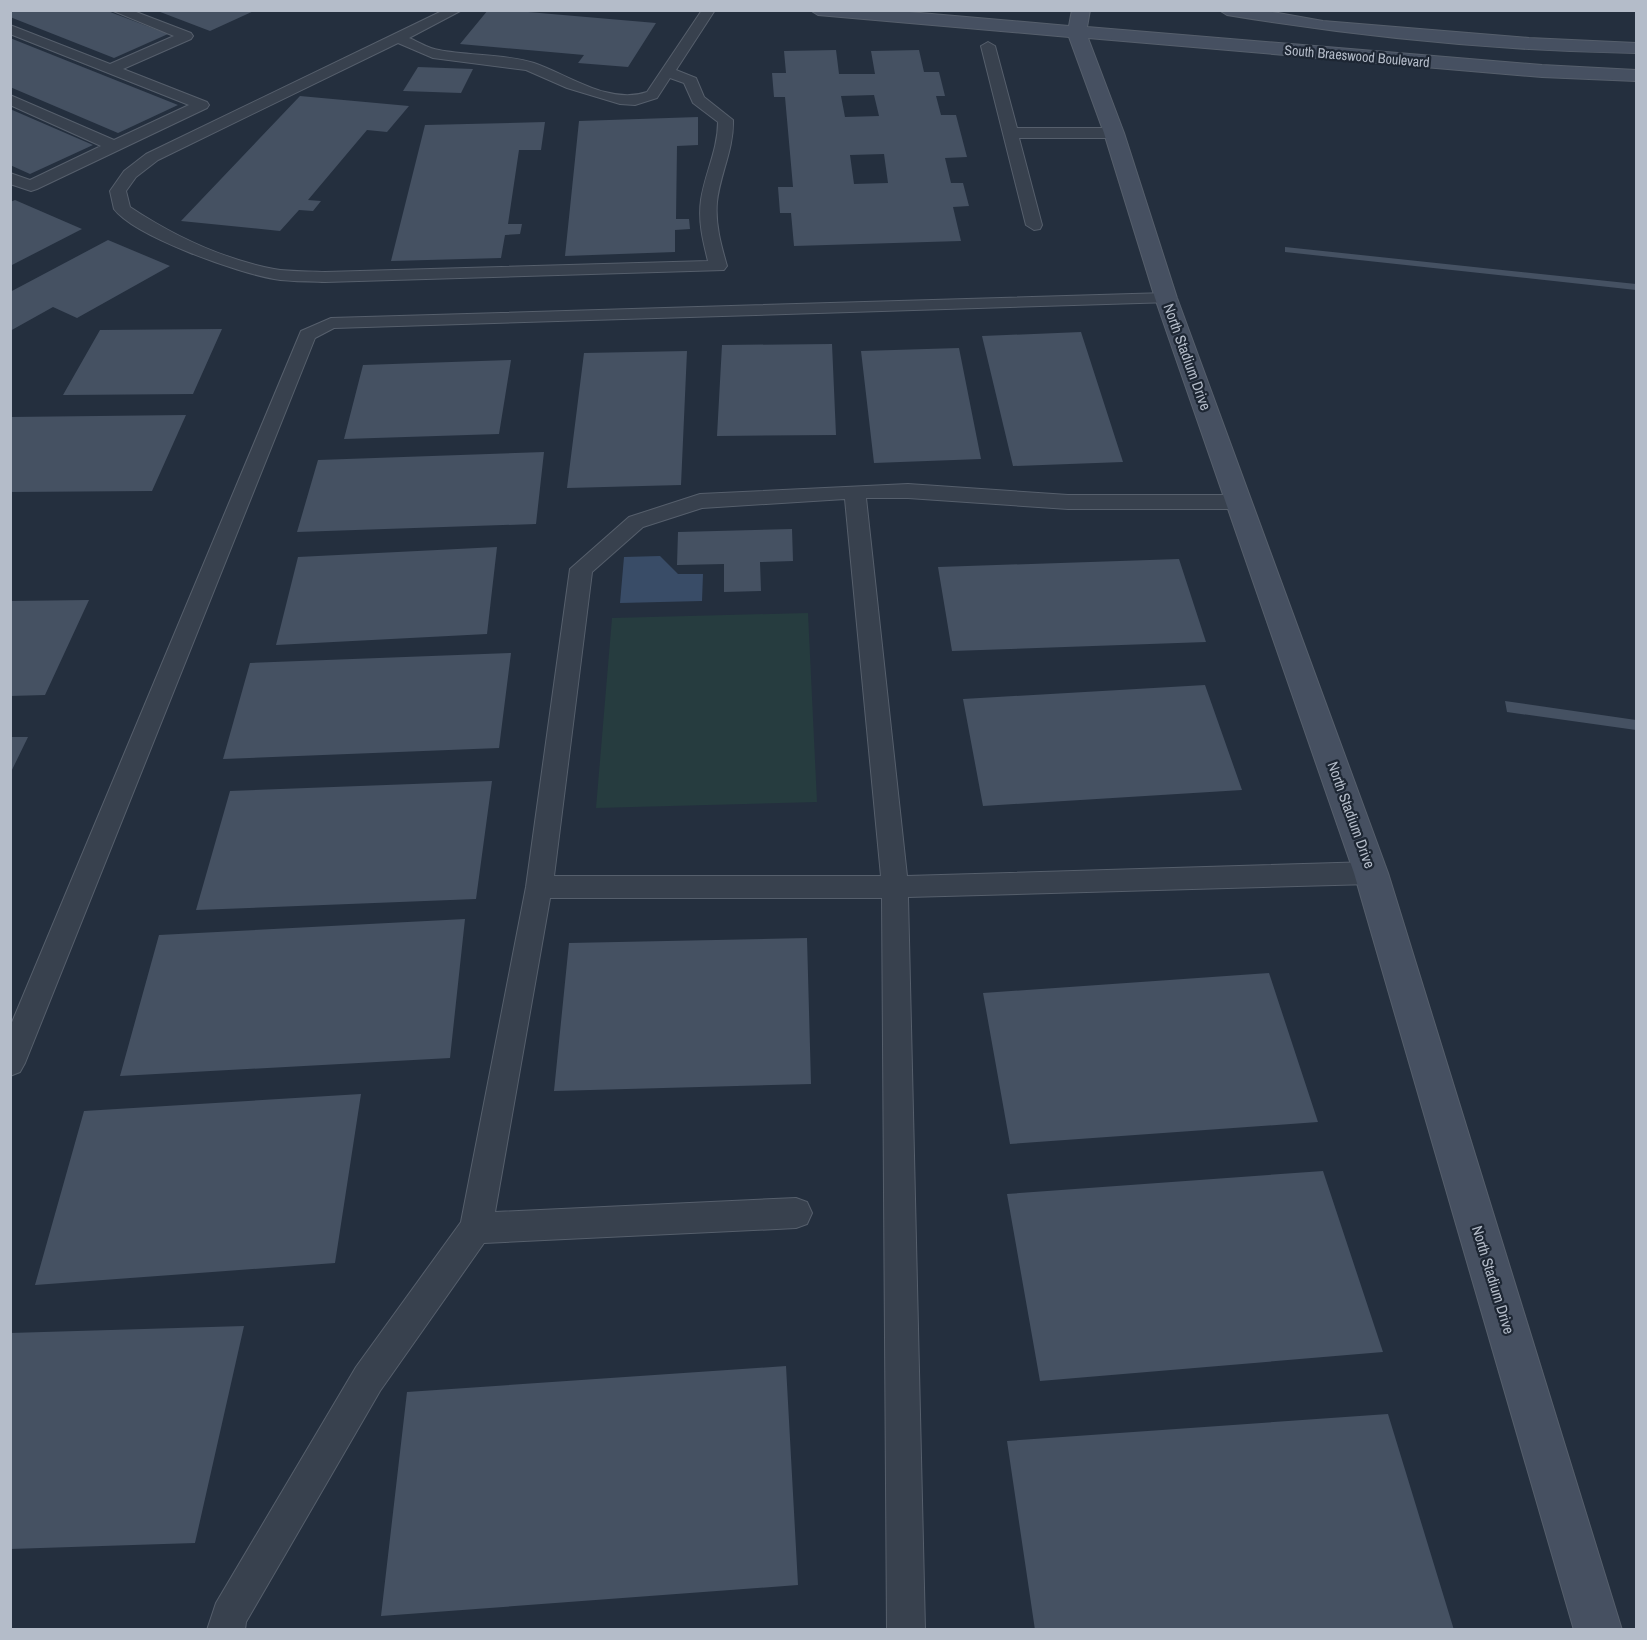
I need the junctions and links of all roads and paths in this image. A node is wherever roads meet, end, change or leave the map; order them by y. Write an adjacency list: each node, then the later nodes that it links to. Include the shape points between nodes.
1 (117, 10): 13 (lane, via 186,36)
2 (456, 10): 9 (lane)
3 (709, 10): 15 (lane)
4 (818, 10): 7 (main road, South Braeswood Boulevard)
5 (1222, 17): 10 (main road, South Braeswood Boulevard)
6 (1155, 21): 7 (main road, South Braeswood Boulevard)
7 (1079, 22): 14 (main road, South Braeswood Boulevard); 18 (main road, North Stadium Drive)
8 (10, 29): 13 (lane)
9 (398, 38): 15 (lane, via 433,54 529,66 620,100 635,101 652,94); 15 (lane, via 152,157 130,174 118,191 122,209 140,223 225,260 276,274 325,277 718,266 708,211 727,135 725,120 702,105 692,92 691,81)
10 (1529, 44): 12 (main road, South Braeswood Boulevard); 14 (main road)
11 (988, 46): 19 (lane, via 1011,117)
12 (1636, 48)
13 (110, 69): 20 (lane, via 202,105)
14 (1542, 71): 16 (main road, South Braeswood Boulevard)
15 (667, 72)
16 (1636, 75)
17 (10, 99): 20 (lane)
18 (1106, 121): 19 (lane); 23 (main road, North Stadium Drive)
19 (1010, 134): 22 (lane)
20 (114, 146): 21 (lane, via 31,186)
21 (10, 178)
22 (1034, 225)
23 (1166, 298): 25 (main road, North Stadium Drive); 29 (lane, via 331,323 307,335)
24 (855, 492): 25 (lane, via 908,491 1068,502); 27 (lane); 28 (lane, via 700,501 636,522 581,569)
25 (1239, 502): 26 (main road, North Stadium Drive)
26 (1371, 873): 27 (lane); 34 (main road, North Stadium Drive)
27 (895, 886): 28 (lane); 33 (lane)
28 (540, 887): 31 (lane)
29 (10, 1064)
30 (796, 1213): 31 (lane)
31 (476, 1228): 32 (lane, via 368,1379 229,1616)
32 (226, 1629)
33 (906, 1629)
34 (1598, 1629)

